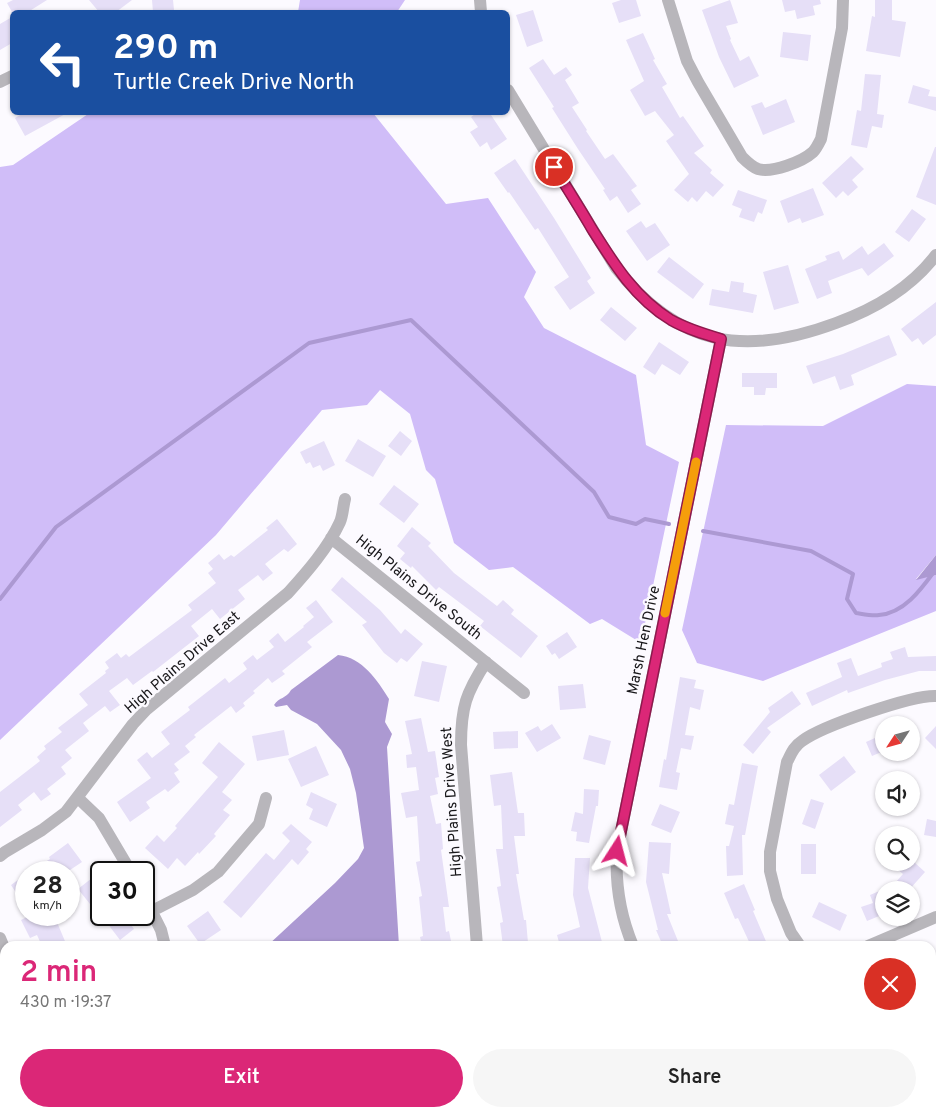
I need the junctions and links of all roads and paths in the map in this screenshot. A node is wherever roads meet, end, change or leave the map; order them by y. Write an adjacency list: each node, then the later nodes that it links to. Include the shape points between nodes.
1 (668, 0): 2 (street, via 687,61 742,157 749,164 769,170 804,159 821,139 842,28)
2 (843, 0)
3 (510, 93): 5 (street, via 616,268 632,288 672,320)
4 (936, 256): 5 (street, via 906,286 855,316 793,337 759,342)
5 (721, 339): 20 (street, Marsh Hen Drive, via 617,851 621,913)
6 (345, 499): 7 (street, High Plains Drive East)
7 (331, 538): 8 (street, High Plains Drive South); 11 (street, High Plains Drive East, via 288,593 147,709)
8 (486, 662): 9 (street, High Plains Drive South); 19 (street, High Plains Drive West, via 471,684 461,723)
9 (524, 693)
10 (936, 696): 21 (street, via 911,699 846,721 814,733 793,749 787,762 770,852 770,871 780,908)
11 (78, 798): 13 (street, High Plains Drive East, via 55,822); 14 (street, via 99,818)
12 (266, 798): 15 (street, via 259,824 218,872)
13 (0, 856)
14 (124, 861)
15 (155, 909)
16 (155, 917): 18 (street)
17 (936, 917): 22 (street)
18 (164, 941)
19 (477, 941)
20 (631, 941)
21 (796, 941)
22 (889, 941)

